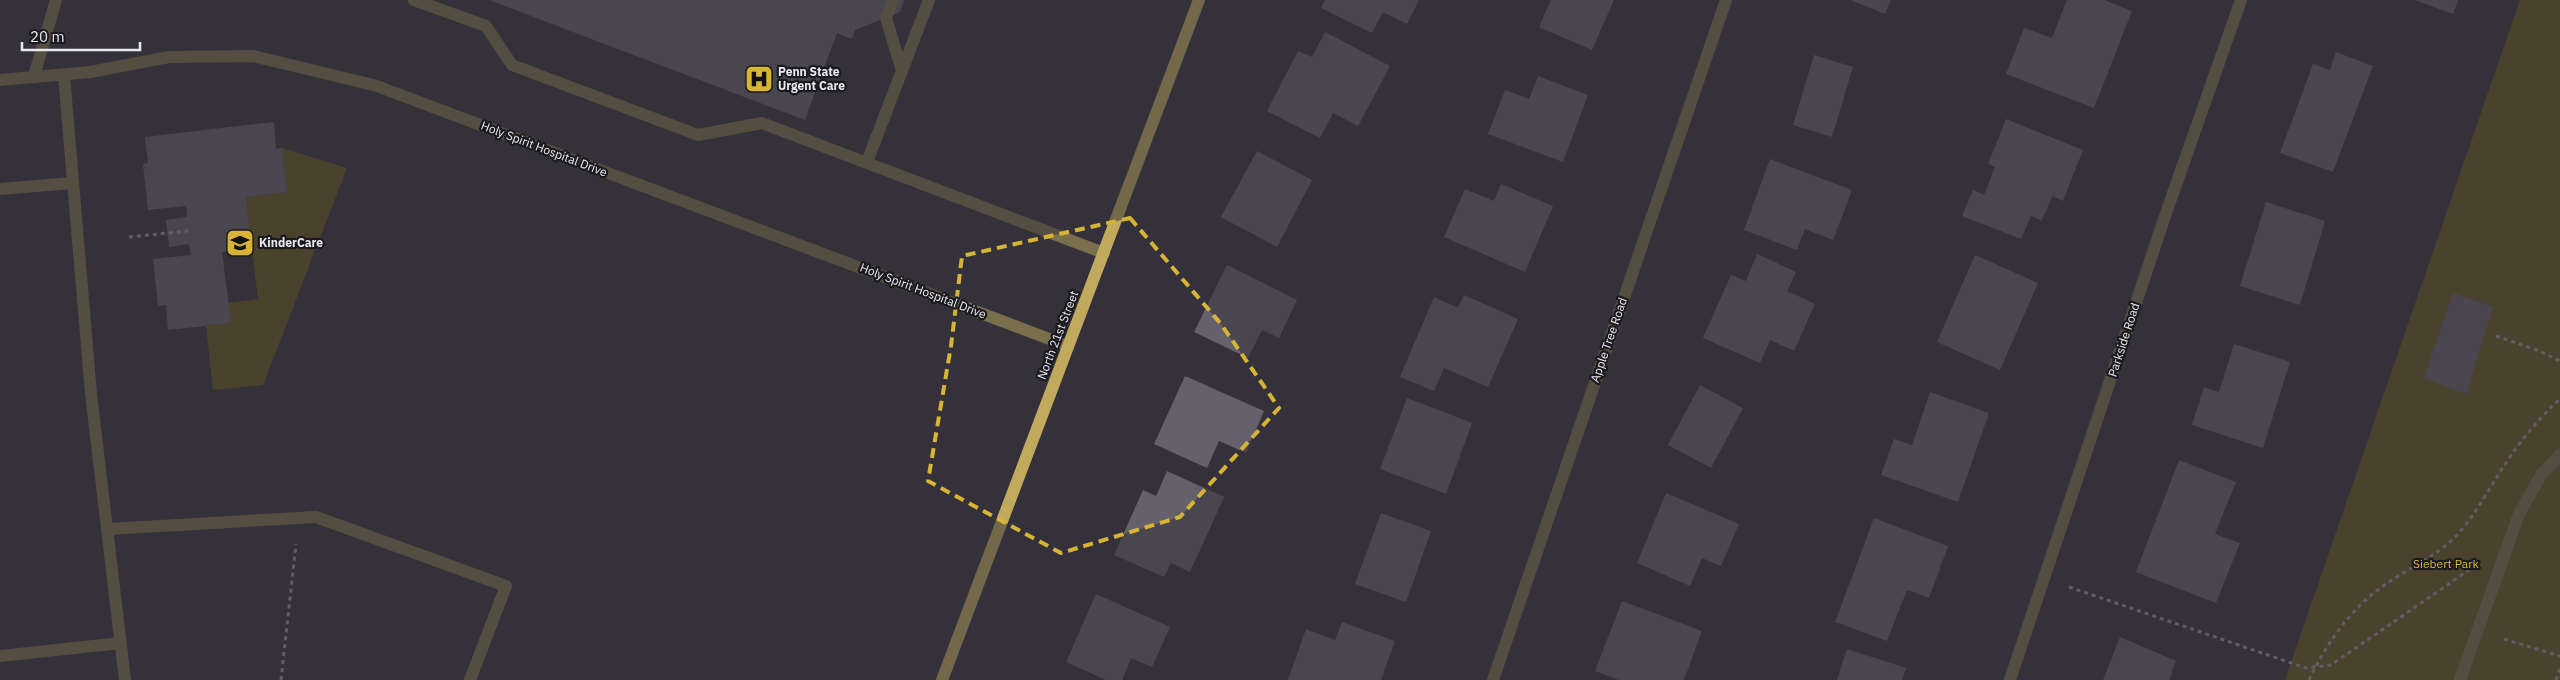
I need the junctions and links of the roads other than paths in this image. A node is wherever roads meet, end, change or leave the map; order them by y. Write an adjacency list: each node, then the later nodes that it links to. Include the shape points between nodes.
1 (56, 0): 10 (street)
2 (414, 0): 12 (street, via 486,26 512,64 698,135 762,123)
3 (893, 0): 8 (street, via 886,18)
4 (929, 0): 8 (street)
5 (1199, 0): 15 (main road, North 21st Street)
6 (1726, 0): 24 (street, Apple Tree Road)
7 (2241, 0): 25 (street, Parkside Road)
8 (902, 71): 12 (street)
9 (64, 75): 10 (street, Holy Spirit Hospital Drive); 13 (street); 16 (street, Holy Spirit Hospital Drive, via 169,57 253,56 366,83)
10 (34, 76): 11 (street, Holy Spirit Hospital Drive)
11 (0, 80)
12 (867, 162): 15 (street)
13 (73, 183): 14 (street); 18 (street, via 91,394)
14 (0, 189)
15 (1104, 253): 16 (main road, North 21st Street)
16 (1068, 346): 23 (main road, North 21st Street)
17 (2560, 455): 26 (street, via 2540,475 2519,514)
18 (108, 529): 19 (street); 22 (street, via 316,517 506,586)
19 (121, 643): 20 (street); 21 (street)
20 (0, 656)
21 (125, 680)
22 (470, 680)
23 (942, 680)
24 (1493, 680)
25 (2010, 680)
26 (2460, 680)

